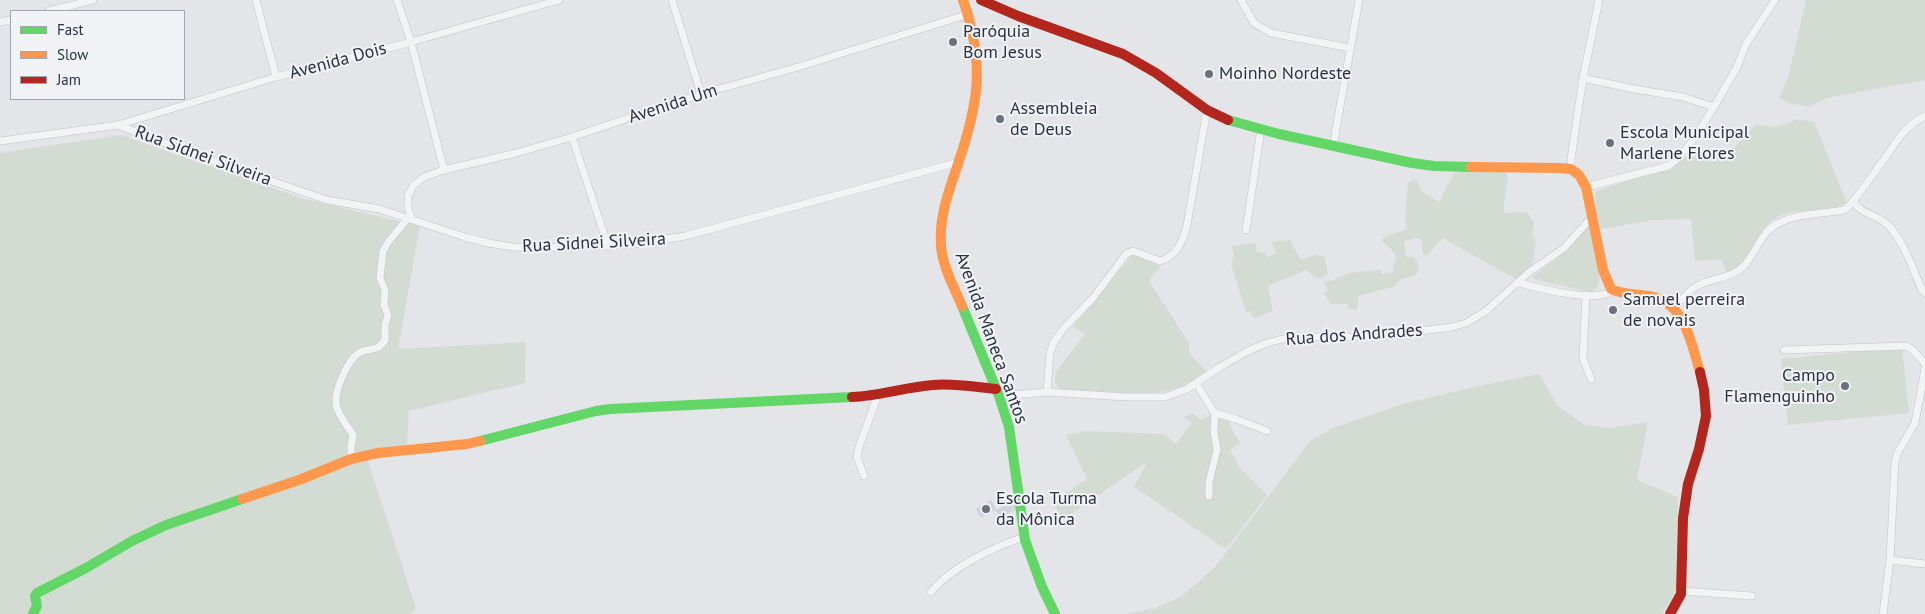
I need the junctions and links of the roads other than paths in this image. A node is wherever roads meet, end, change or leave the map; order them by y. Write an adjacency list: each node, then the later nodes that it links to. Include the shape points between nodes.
1 (93, 0): 13 (street)
2 (256, 0): 17 (street)
3 (397, 0): 15 (street)
4 (559, 0): 12 (street, Avenida Dois)
5 (672, 0): 19 (street)
6 (963, 0): 14 (street, Avenida Maneca Santos)
7 (981, 0): 21 (street, via 1123,54 1156,72)
8 (1241, 0): 16 (street, via 1254,22 1271,33)
9 (1359, 0): 16 (street)
10 (1599, 0): 18 (street)
11 (1776, 0): 20 (street, via 1746,44 1737,67)
12 (532, 4): 15 (street, Avenida Dois)
13 (53, 10)
14 (969, 14): 19 (street, Avenida Um); 28 (street, Avenida Maneca Santos, via 976,39 978,79 972,119)
15 (410, 42): 17 (street, Avenida Dois); 30 (street)
16 (1350, 48): 27 (street)
17 (276, 77): 23 (street, Avenida Dois)
18 (1582, 78): 20 (street); 29 (street, via 1571,159)
19 (702, 94): 25 (street, Avenida Um)
20 (1714, 106): 31 (street, via 1686,151 1668,166)
21 (1207, 110): 24 (street, via 1227,120); 48 (street, via 1181,244 1160,261 1137,252 1126,254 1054,342)
22 (1925, 116): 32 (street, via 1899,137)
23 (118, 125): 26 (street, Avenida Dois); 34 (street, Rua Sidnei Silveira, via 327,200 379,209)
24 (1261, 129): 27 (street); 35 (street)
25 (572, 137): 30 (street, Avenida Um); 36 (street)
26 (0, 142)
27 (1333, 146): 29 (street, via 1434,166)
28 (959, 162): 36 (street, Rua Sidnei Silveira, via 710,231 656,242); 47 (street, Avenida Maneca Santos, via 945,201 939,232 940,246 946,269)
29 (1566, 168): 31 (street, via 1579,175)
30 (444, 170): 34 (street, Avenida Um, via 424,177 413,186 407,202)
31 (1586, 186): 33 (street)
32 (1853, 201): 39 (street, via 1857,208 1890,226); 41 (street, via 1844,210 1791,218 1776,224 1744,266 1735,273 1696,286)
33 (1593, 216): 37 (street, Rua dos Andrades, via 1564,248); 38 (street, via 1603,270)
34 (410, 219): 36 (street, Rua Sidnei Silveira, via 465,237 513,247); 52 (street, via 383,251 380,278 388,315 385,340 377,349 360,352 351,360 339,385 336,408 352,435)
35 (1246, 230)
36 (608, 246)
37 (1519, 283): 40 (street); 46 (street, Rua dos Andrades, via 1466,323 1374,337 1278,340 1246,352)
38 (1611, 289): 40 (street, via 1603,296); 41 (street, via 1657,298)
39 (1925, 293)
40 (1586, 295): 45 (street, via 1583,358)
41 (1673, 307): 58 (street, via 1694,349 1704,390 1706,416 1688,484 1683,518)
42 (1784, 350): 43 (street, via 1906,346)
43 (1925, 364)
44 (1925, 369): 56 (street, via 1918,414 1895,462)
45 (1591, 379)
46 (1196, 383): 48 (street, Rua dos Andrades, via 1175,394 1153,398); 50 (street)
47 (998, 392): 48 (street, Rua dos Andrades); 49 (street, via 949,384); 55 (street, Avenida Maneca Santos, via 1009,428)
48 (1047, 392)
49 (878, 395): 52 (street, via 596,410 467,444); 53 (street, via 857,457)
50 (1214, 413): 51 (street); 54 (street, via 1218,450 1209,482)
51 (1267, 431)
52 (351, 458): 61 (street, via 299,480 166,525 132,541 38,593)
53 (864, 476)
54 (1209, 496)
55 (1024, 536): 59 (street, via 992,549 949,574); 62 (street, Avenida Maneca Santos, via 1029,556)
56 (1890, 560): 57 (street); 64 (street)
57 (1925, 564)
58 (1682, 591): 60 (street); 63 (street)
59 (932, 592)
60 (1752, 596)
61 (33, 614)
62 (1056, 614)
63 (1670, 614)
64 (1883, 614)

